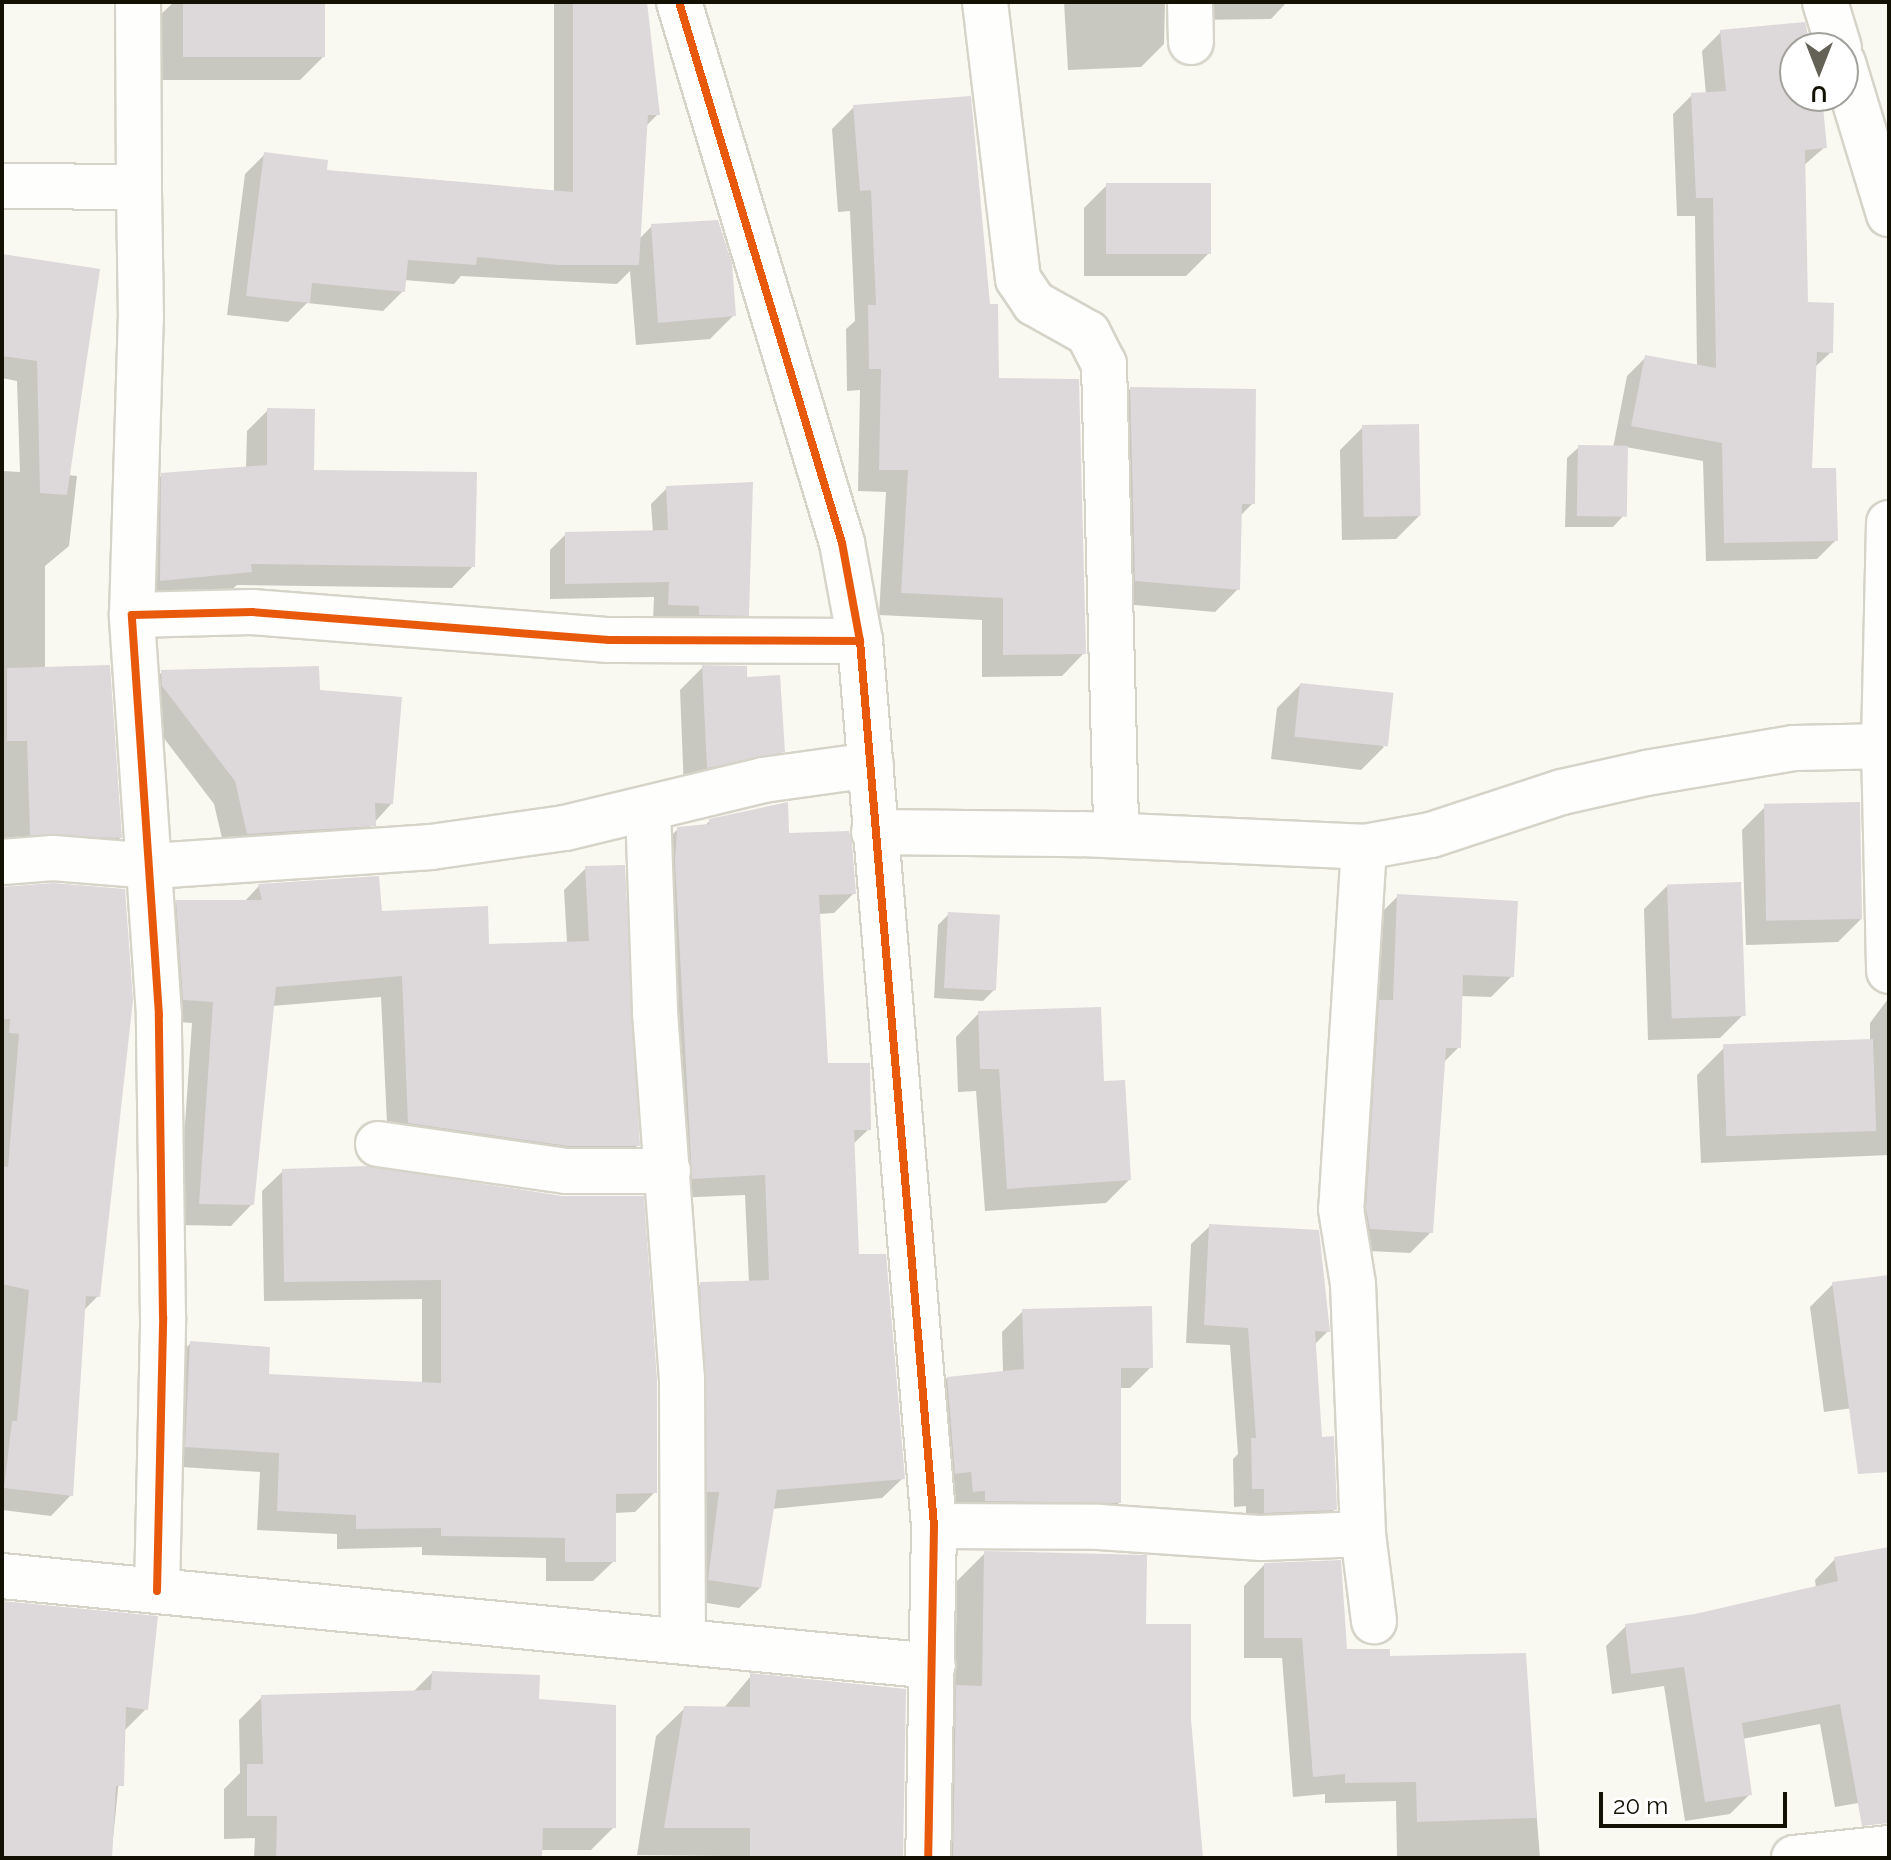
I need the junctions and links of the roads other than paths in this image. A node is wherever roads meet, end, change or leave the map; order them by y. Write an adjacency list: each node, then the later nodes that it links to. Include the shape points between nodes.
1 (138, 2): 8 (street)
2 (679, 2): 12 (street, via 842,543)
3 (985, 2): 17 (street, via 1018,279 1025,296 1088,333 1104,364)
4 (1825, 2): 5 (street)
5 (1834, 32)
6 (1858, 112): 9 (street)
7 (2, 186): 8 (street)
8 (139, 187): 11 (street, via 141,319)
9 (1889, 214)
10 (1889, 523): 13 (street)
11 (132, 615): 12 (street, via 252,612 609,640); 20 (street)
12 (860, 641): 14 (street)
13 (1886, 746): 18 (street, via 1794,748 1646,773 1562,792 1420,838); 21 (street)
14 (871, 765): 15 (street, via 763,780); 16 (street)
15 (648, 809): 20 (street, via 565,828 431,847); 23 (street, via 655,1012)
16 (874, 832): 17 (street); 24 (street)
17 (1116, 835): 18 (street)
18 (1364, 847): 25 (street, via 1341,1209 1353,1284)
19 (2, 862): 20 (street, via 53,858)
20 (153, 866): 27 (street, via 163,1317)
21 (1889, 971)
22 (378, 1144): 23 (street, via 566,1171)
23 (668, 1171): 29 (street, via 682,1378)
24 (934, 1526): 25 (street, via 1099,1527 1262,1538); 30 (street)
25 (1363, 1534): 28 (street)
26 (2, 1576): 27 (street)
27 (157, 1591): 29 (street)
28 (1374, 1621)
29 (683, 1640): 30 (street)
30 (933, 1666): 32 (street)
31 (1889, 1848): 33 (street)
32 (928, 1858)
33 (1794, 1858)

